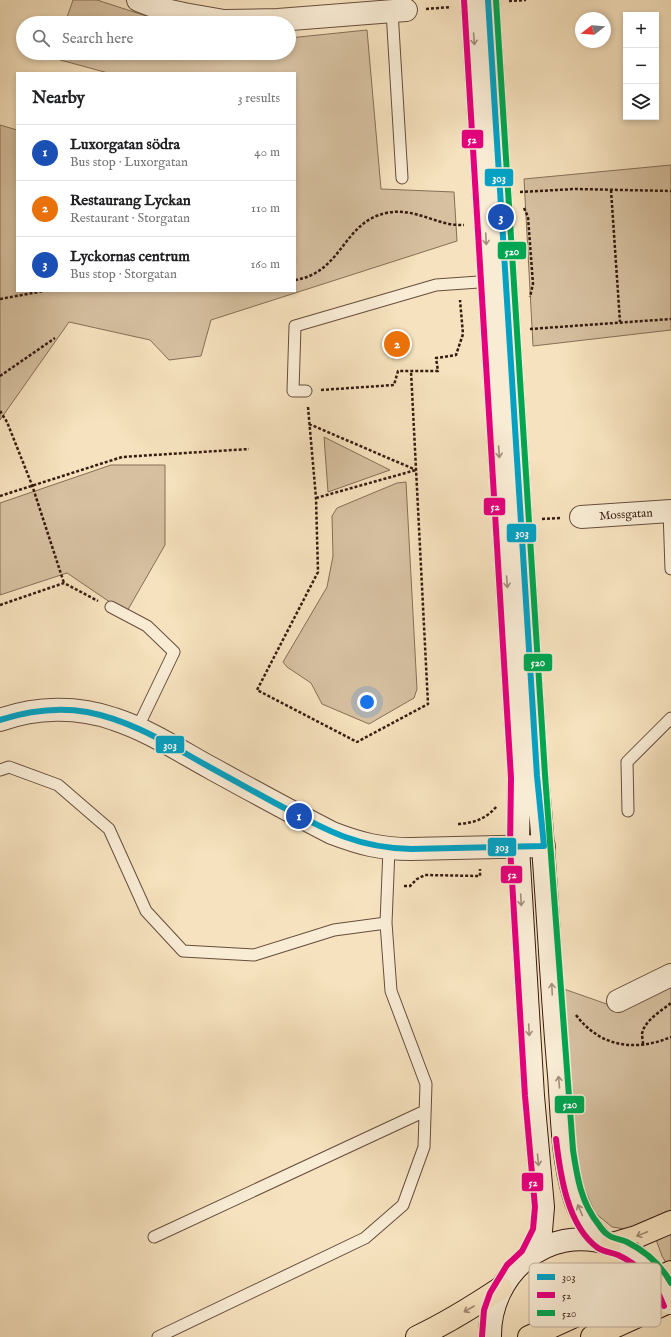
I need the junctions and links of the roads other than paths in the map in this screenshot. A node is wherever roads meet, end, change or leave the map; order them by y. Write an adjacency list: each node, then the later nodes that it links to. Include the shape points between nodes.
1 (138, 0): 5 (main road, via 161,9)
2 (498, 0): 8 (main road)
3 (462, 3): 8 (main road, one-way to 8)
4 (399, 11): 6 (main road); 7 (lane)
5 (195, 16)
6 (296, 19)
7 (402, 178)
8 (497, 281): 9 (lane, via 436,285 295,326 293,391); 19 (main road); 20 (main road, one-way to 20, via 519,778)
9 (306, 391)
10 (670, 511): 11 (main road, Mossgatan); 12 (lane)
11 (582, 516)
12 (671, 569)
13 (111, 607): 16 (lane, via 147,626 174,652)
14 (671, 718): 18 (lane, via 627,762)
15 (0, 720): 16 (main road, via 34,711 58,710 86,712 113,718)
16 (137, 729): 21 (main road, via 332,833 353,841)
17 (0, 770): 22 (lane, via 9,767 58,785 109,829 146,911 183,951 254,955 334,930)
18 (628, 811)
19 (544, 846): 20 (main road); 28 (main road, one-way to 19, via 583,1218 574,1196 566,1161)
20 (518, 847): 21 (main road); 29 (main road, one-way to 29, via 533,1096 543,1206 541,1231)
21 (389, 849): 22 (lane)
22 (386, 923): 25 (lane, via 391,991 426,1084)
23 (671, 975): 24 (main road)
24 (618, 1001)
25 (424, 1111): 27 (lane); 39 (lane, via 424,1147 403,1205 365,1238)
26 (671, 1222): 28 (highway, one-way to 28)
27 (154, 1237)
28 (615, 1246): 29 (main road, via 583,1239 564,1241); 30 (main road, bridge)
29 (529, 1256): 34 (main road, via 513,1270)
30 (644, 1263)
31 (671, 1272): 32 (highway)
32 (661, 1277)
33 (661, 1282): 35 (main road, bridge)
34 (501, 1288): 40 (highway, one-way to 40, via 439,1327); 41 (main road, via 492,1312)
35 (671, 1302): 36 (highway)
36 (661, 1306)
37 (551, 1327): 42 (highway)
38 (615, 1327): 43 (highway)
39 (158, 1337)
40 (417, 1337)
41 (490, 1337)
42 (529, 1337)
43 (592, 1337)

